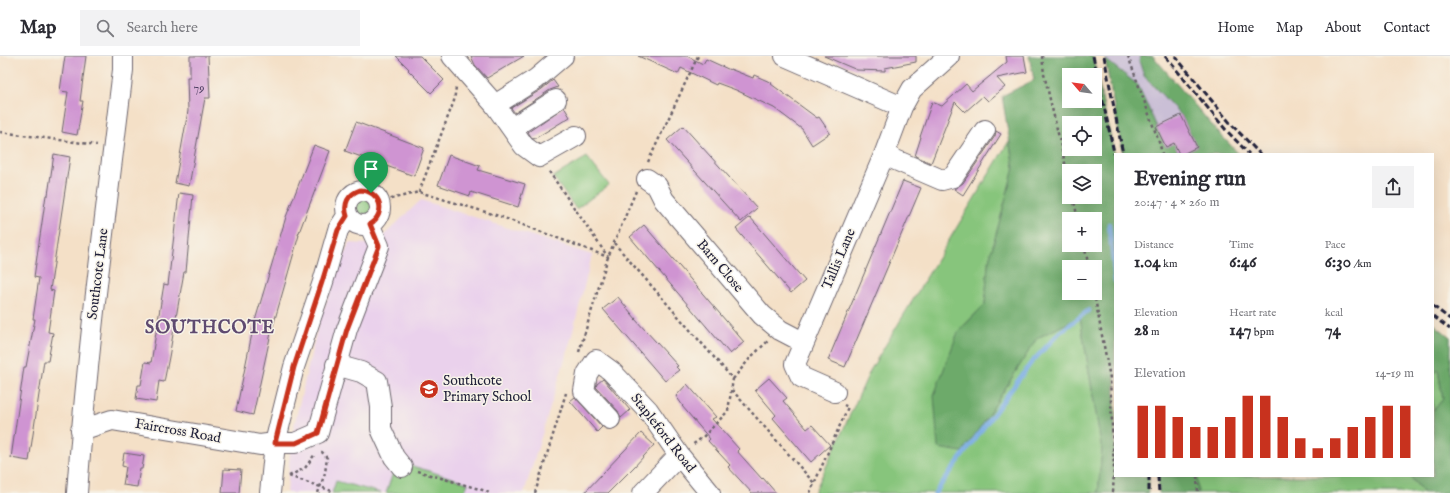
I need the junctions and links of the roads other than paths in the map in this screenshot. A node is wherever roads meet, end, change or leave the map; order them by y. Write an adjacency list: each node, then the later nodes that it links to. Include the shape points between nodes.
1 (123, 56): 20 (street, Southcote Lane)
2 (452, 56): 7 (street)
3 (563, 56): 7 (street, via 536,79)
4 (949, 56): 8 (street, Tallis Lane, via 912,89)
5 (789, 58): 8 (street)
6 (556, 100): 9 (street)
7 (495, 105): 9 (street)
8 (902, 107): 12 (street, Tallis Lane)
9 (512, 128): 11 (street, via 524,146 539,157)
10 (985, 130): 12 (street, via 953,178 942,180)
11 (576, 136)
12 (884, 155): 16 (street, Tallis Lane)
13 (644, 177): 16 (street, Barn Close, via 657,186 664,200 762,316 780,330)
14 (347, 216): 15 (street, via 356,224); 15 (street, via 347,200 355,192 366,191 376,196 379,202 377,218); 21 (street, via 338,230 294,367)
15 (370, 224): 17 (street, via 379,246)
16 (804, 342): 18 (street, Tallis Lane, via 795,364 801,377)
17 (336, 365): 21 (street, Faircross Road, via 318,433 296,443); 23 (street, via 361,372 377,381 381,429 394,457)
18 (835, 392)
19 (610, 419): 22 (street, Stapleford Road, via 584,391 587,358 610,371 648,410)
20 (82, 430): 21 (street, Faircross Road, via 112,420 260,445); 24 (street, Southcote Lane)
21 (275, 443): 25 (street, via 280,475)
22 (679, 455): 26 (street); 27 (street, Stapleford Road)
23 (402, 467)
24 (77, 493)
25 (270, 493)
26 (643, 493)
27 (710, 493)

